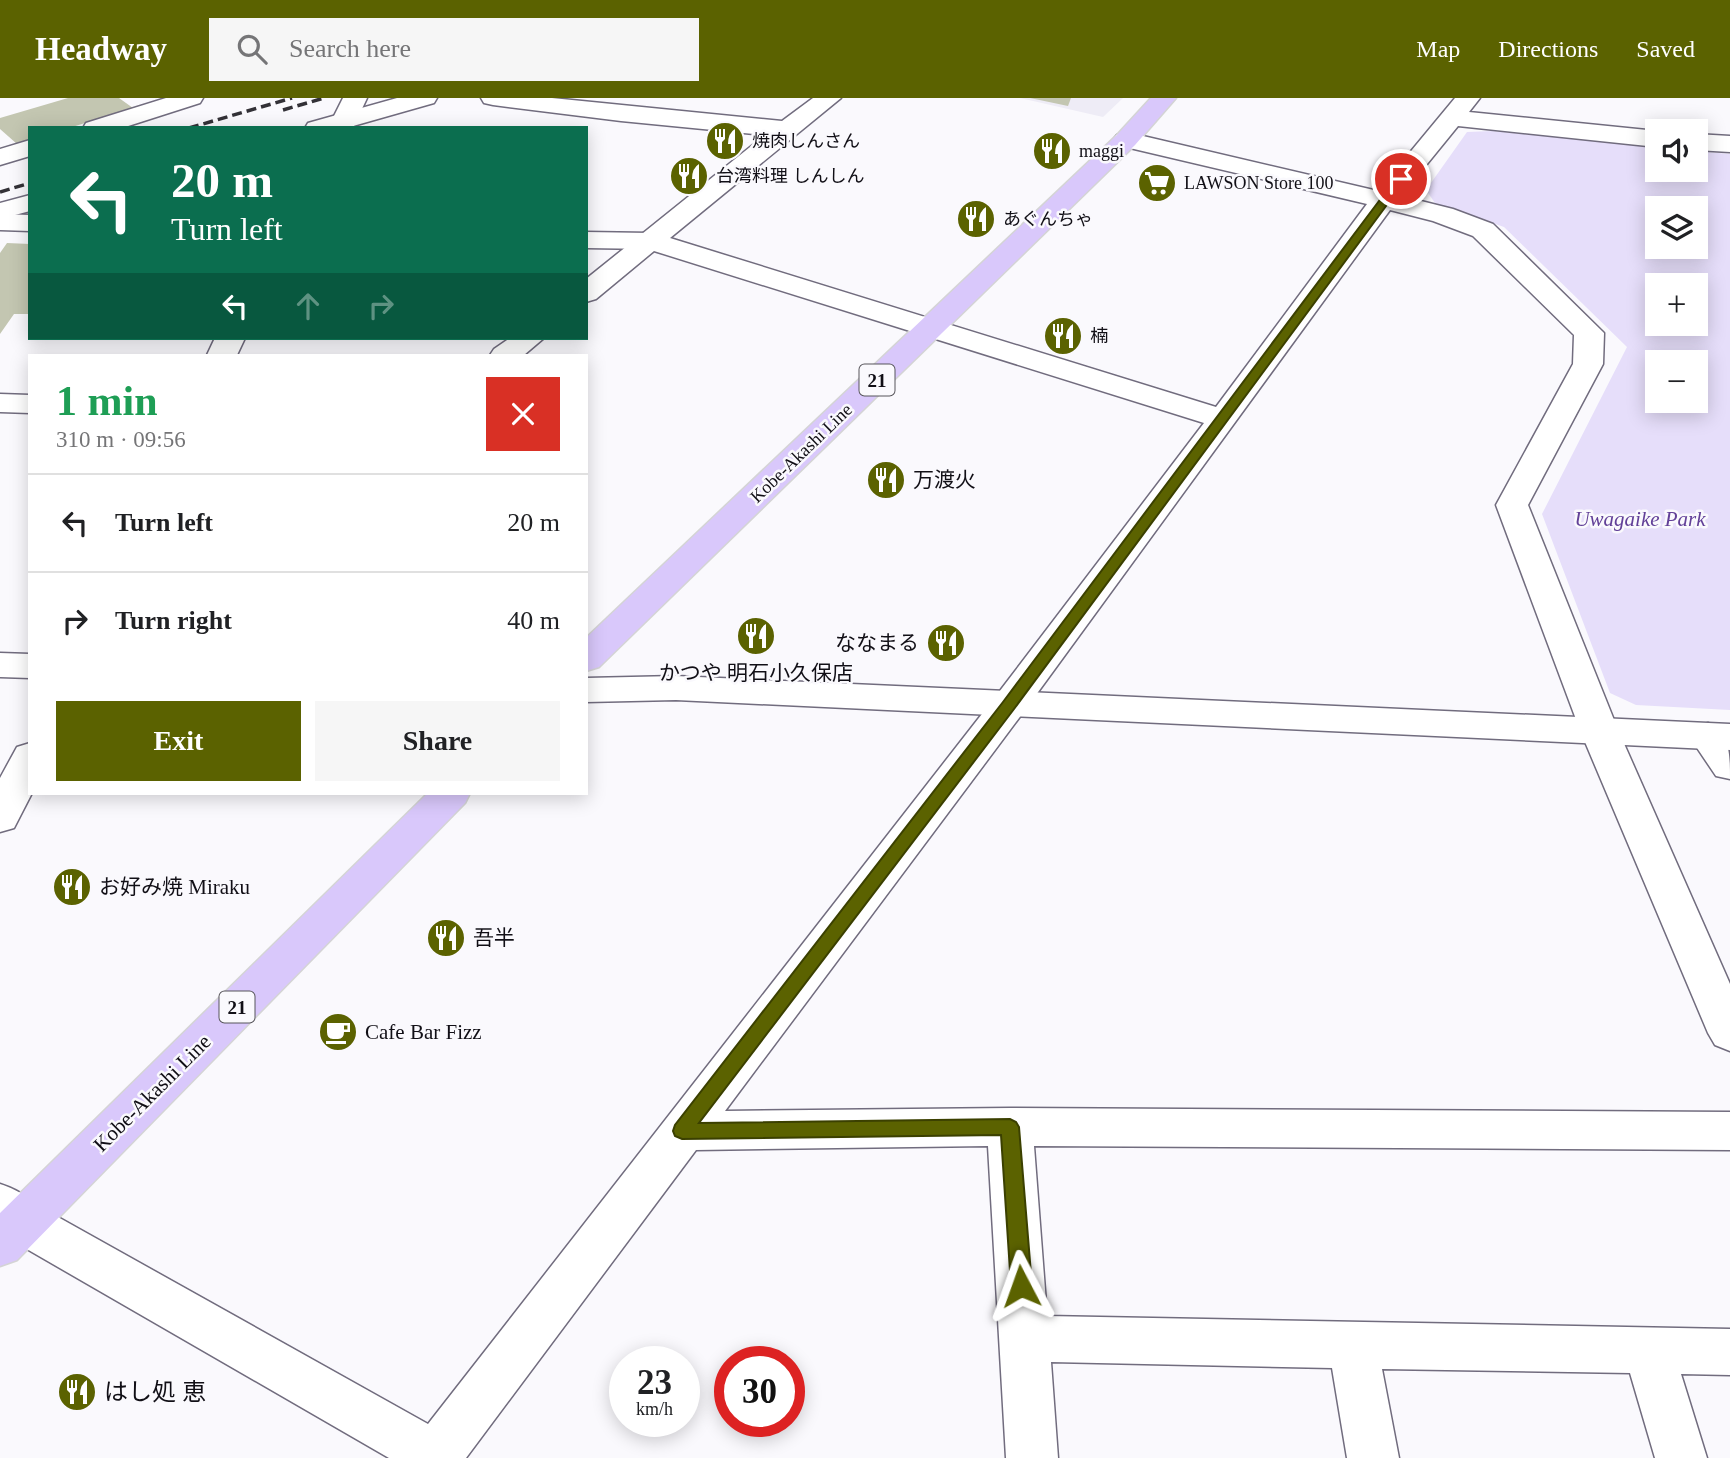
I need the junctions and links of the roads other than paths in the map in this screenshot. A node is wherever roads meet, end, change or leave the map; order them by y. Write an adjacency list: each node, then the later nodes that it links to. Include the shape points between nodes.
1 (191, 98): 9 (street)
2 (355, 98): 8 (street)
3 (425, 98): 8 (street)
4 (493, 98): 10 (street)
5 (829, 98): 10 (street)
6 (1164, 98): 12 (main road, Kobe-Akashi Line / 21)
7 (1460, 108): 11 (street); 17 (street)
8 (342, 124)
9 (101, 126)
10 (787, 129): 23 (street)
11 (1645, 137)
12 (1126, 140): 17 (street); 25 (main road, Kobe-Akashi Line / 21)
13 (1708, 143): 14 (street)
14 (1730, 145)
15 (28, 149): 16 (street)
16 (0, 157)
17 (1384, 200): 30 (street); 36 (street, via 1483,230 1589,333 1588,364 1512,505)
18 (28, 204): 19 (street)
19 (0, 211)
20 (0, 222): 21 (street)
21 (28, 223)
22 (588, 240): 23 (street)
23 (650, 241): 24 (street); 25 (street)
24 (588, 291)
25 (931, 328): 30 (street); 31 (main road, Kobe-Akashi Line / 21)
26 (526, 340): 27 (street)
27 (506, 354)
28 (0, 403): 29 (street)
29 (28, 404)
30 (1223, 419): 35 (street)
31 (588, 657)
32 (0, 665): 33 (street)
33 (28, 666)
34 (588, 690): 35 (street, via 676,688)
35 (1009, 705): 36 (street); 44 (street)
36 (1599, 730): 37 (street); 42 (street)
37 (1719, 736): 39 (street)
38 (28, 760): 41 (street)
39 (1730, 766)
40 (450, 795): 46 (main road, Kobe-Akashi Line / 21)
41 (0, 818)
42 (1730, 1033)
43 (1010, 1127): 44 (street); 45 (street); 47 (street)
44 (682, 1131): 51 (street)
45 (1730, 1131)
46 (8, 1223): 51 (street)
47 (1026, 1339): 48 (street); 52 (street)
48 (1353, 1346): 49 (street); 53 (street)
49 (1648, 1350): 50 (street); 54 (street)
50 (1730, 1352)
51 (435, 1457)
52 (1032, 1458)
53 (1373, 1458)
54 (1681, 1458)

